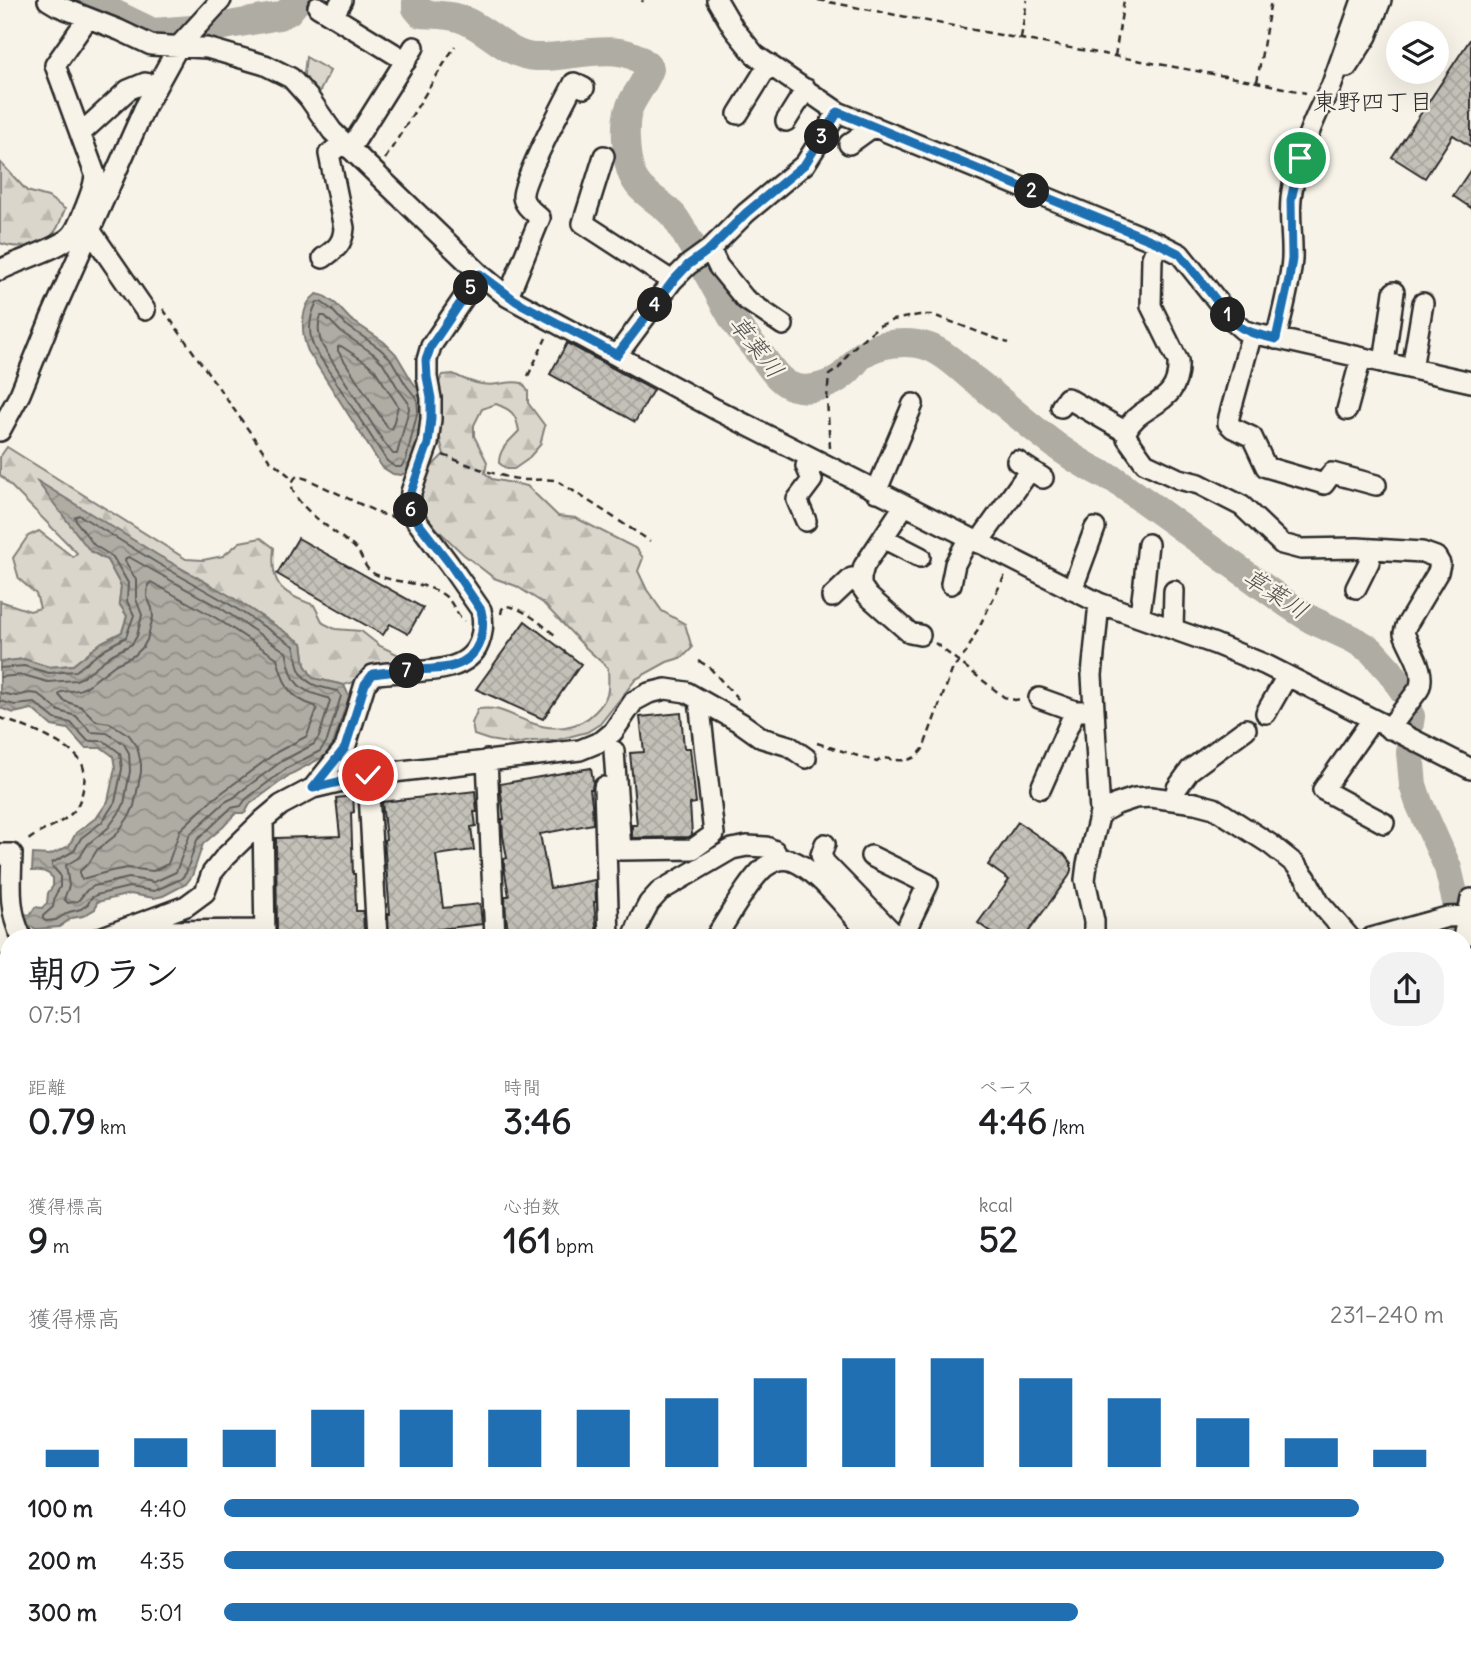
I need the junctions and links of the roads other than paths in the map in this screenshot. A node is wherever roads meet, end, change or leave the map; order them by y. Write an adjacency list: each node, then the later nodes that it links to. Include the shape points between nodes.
1 (48, 0): 7 (street)
2 (221, 0): 8 (street)
3 (717, 0): 9 (street, via 755,55)
4 (1362, 0): 13 (street)
5 (1381, 0): 13 (street, via 1367,36)
6 (331, 8): 20 (street, via 410,54)
7 (88, 18): 8 (street, via 151,45); 18 (street, via 55,65)
8 (178, 47): 10 (street); 20 (street, via 207,48 291,78)
9 (769, 64): 12 (street); 15 (street)
10 (157, 85): 18 (street, via 145,83 128,90); 22 (street)
11 (584, 88): 30 (street, via 574,83 536,144 523,198 540,218)
12 (806, 89): 14 (street); 16 (street)
13 (1328, 92): 35 (street, via 1295,178 1292,259)
14 (838, 112): 17 (street); 24 (street, via 805,164)
15 (738, 114)
16 (786, 121)
17 (874, 126): 19 (street); 23 (street)
18 (80, 134): 26 (street, via 95,183 71,236)
19 (849, 144)
20 (347, 145): 25 (street, via 329,154 344,238); 27 (street)
21 (604, 156): 28 (street, via 583,223)
22 (90, 230): 32 (street); 44 (street)
23 (1158, 243): 34 (street, via 1180,254 1234,323); 45 (street, via 1152,258 1151,306 1178,361 1177,376 1163,400 1132,421)
24 (708, 251): 28 (street); 33 (street, via 746,299)
25 (323, 258)
26 (0, 270)
27 (480, 274): 30 (street); 81 (street, via 426,360 431,419 410,508 483,618 492,623 476,650 453,667 373,674 365,684 345,748)
28 (673, 281): 36 (street)
29 (1394, 292): 38 (street)
30 (509, 297): 36 (street)
31 (1423, 303): 39 (street)
32 (152, 307)
33 (783, 325)
34 (1252, 333): 35 (street); 48 (street, via 1228,423 1252,437 1265,467 1324,484 1332,473)
35 (1276, 339): 37 (street)
36 (617, 355): 46 (street)
37 (1361, 358): 38 (street); 43 (street)
38 (1384, 363): 39 (street)
39 (1412, 369): 40 (street)
40 (1471, 382)
41 (913, 404): 49 (street)
42 (1061, 407): 45 (street, via 1067,398)
43 (1347, 410)
44 (0, 431)
45 (1126, 432): 56 (street, via 1145,463 1242,506 1282,544 1301,549)
46 (810, 458): 49 (street); 51 (street, via 806,466 812,480 797,500)
47 (1030, 470): 54 (street)
48 (1376, 485)
49 (876, 492): 50 (street)
50 (904, 506): 53 (street); 54 (street)
51 (806, 521)
52 (1095, 528): 61 (street)
53 (883, 538): 57 (street); 58 (street)
54 (974, 540): 59 (street, via 956,564); 61 (street)
55 (1148, 544): 65 (street)
56 (1371, 548): 60 (street); 74 (street, via 1422,552 1436,557 1440,564 1404,633 1422,682)
57 (920, 557)
58 (861, 577): 63 (street, via 852,578); 67 (street, via 868,596 910,633)
59 (951, 584)
60 (1356, 589)
61 (1072, 590): 64 (street)
62 (1174, 591): 66 (street)
63 (832, 597)
64 (1099, 603): 65 (street); 72 (street, via 1092,675)
65 (1139, 617): 66 (street)
66 (1173, 629): 68 (street)
67 (920, 635)
68 (1287, 676): 73 (street); 74 (street)
69 (1039, 698): 71 (street)
70 (699, 701): 76 (street, via 686,692 666,689 649,693 634,701); 76 (street, via 714,834 693,849 621,850); 77 (street, via 762,738)
71 (1075, 711): 72 (street); 82 (street)
72 (1095, 711): 84 (street)
73 (1266, 712)
74 (1380, 724): 79 (street); 86 (street, via 1323,790)
75 (1246, 729): 83 (street, via 1190,770)
76 (608, 746): 78 (street); 99 (street)
77 (809, 749)
78 (487, 760): 80 (street); 98 (street)
79 (1471, 769)
80 (368, 775): 81 (street); 97 (street)
81 (313, 788): 85 (street)
82 (1041, 788)
83 (1174, 800): 84 (street, via 1135,798); 106 (street, via 1214,808 1270,844 1295,864)
84 (1100, 813): 105 (street, via 1085,880)
85 (263, 820): 93 (street, via 212,873 205,892); 96 (street)
86 (1384, 823)
87 (825, 844): 103 (street, via 821,855 825,863)
88 (6, 854): 91 (street)
89 (871, 856): 104 (street, via 928,884)
90 (779, 860): 100 (street, via 775,851 766,847 732,849 660,891); 101 (street, via 757,875); 102 (street, via 808,870 832,892)
91 (5, 897): 94 (street)
92 (1469, 908): 107 (street); 108 (street)
93 (160, 928): 95 (street)
94 (18, 929)
95 (178, 929)
96 (265, 929)
97 (377, 929)
98 (495, 929)
99 (609, 929)
100 (637, 929)
101 (721, 929)
102 (858, 929)
103 (891, 929)
104 (905, 929)
105 (1094, 929)
106 (1342, 929)
107 (1404, 929)
108 (1465, 929)

